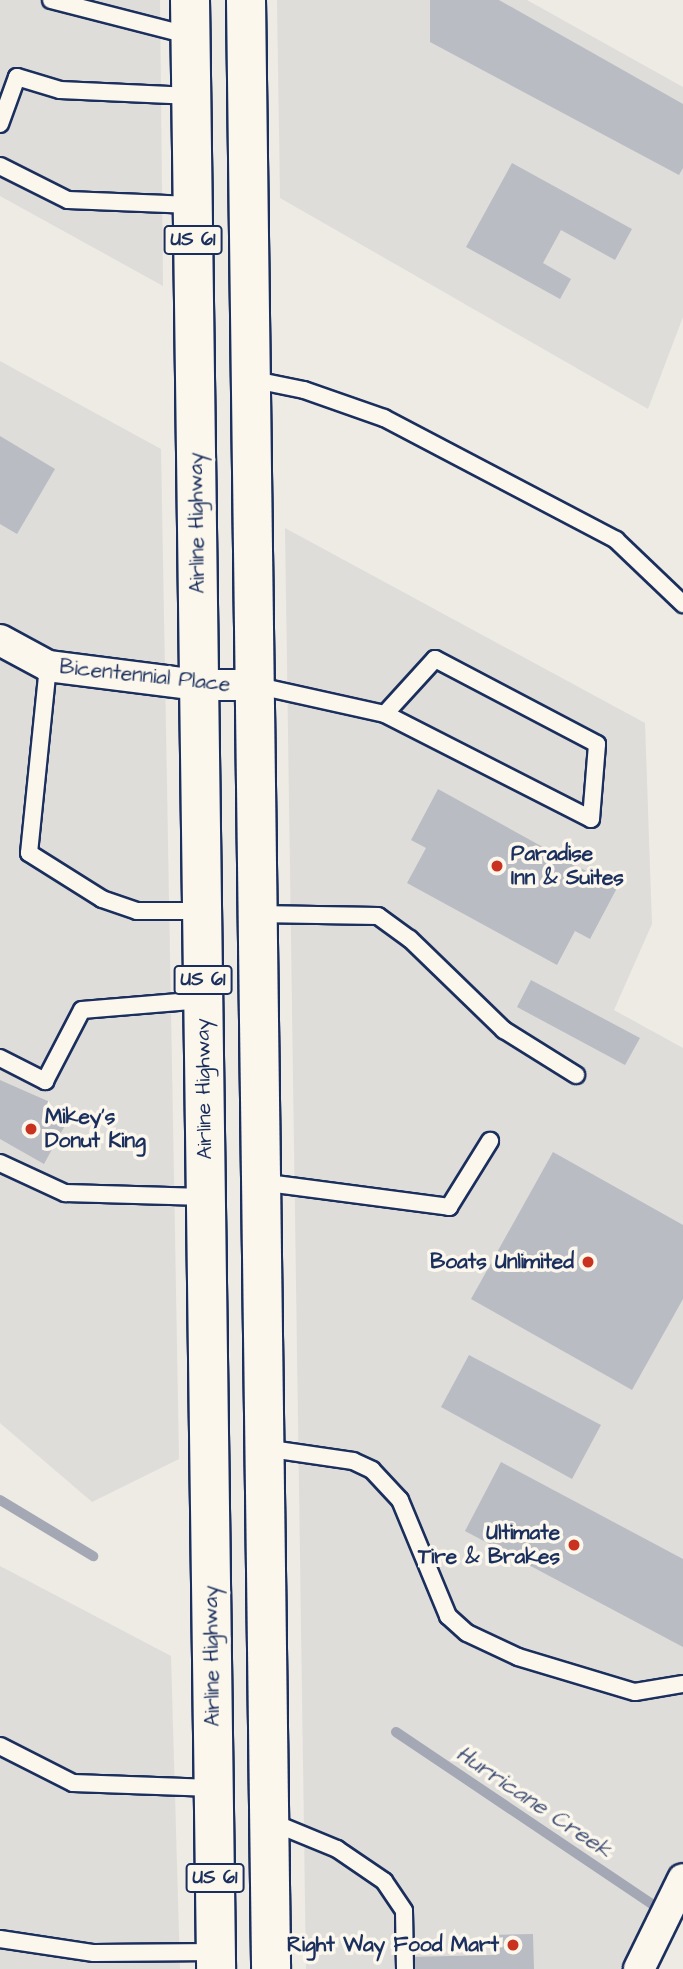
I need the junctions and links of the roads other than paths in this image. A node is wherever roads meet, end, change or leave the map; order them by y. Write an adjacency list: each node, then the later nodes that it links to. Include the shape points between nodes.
1 (51, 0): 3 (lane)
2 (246, 0): 4 (highway, US 61)
3 (190, 18): 4 (highway); 5 (highway, Airline Highway / US 61)
4 (246, 42): 9 (highway, US 61)
5 (192, 96): 6 (lane, via 60,90 17,77); 8 (highway, Airline Highway / US 61)
6 (0, 124)
7 (0, 166): 8 (lane, via 68,200)
8 (192, 205): 13 (highway, Airline Highway / US 61)
9 (250, 379): 10 (lane, via 304,390 384,418 616,540); 14 (highway, US 61)
10 (683, 604)
11 (0, 640): 12 (street, Bicentennial Place)
12 (48, 666): 13 (street, Bicentennial Place); 16 (lane, via 29,853 113,903 137,911)
13 (200, 685): 14 (street, Bicentennial Place); 16 (highway, Airline Highway / US 61)
14 (254, 685): 15 (lane); 17 (highway, US 61)
15 (385, 713): 15 (lane, via 405,725 591,819 597,744 435,659)
16 (201, 911): 18 (highway, Airline Highway / US 61)
17 (257, 914): 19 (highway, US 61); 22 (lane, via 378,916 410,939 504,1030)
18 (202, 954): 19 (highway); 20 (highway, Airline Highway / US 61)
19 (257, 956): 25 (highway, US 61)
20 (203, 1000): 21 (lane, via 82,1010 45,1081); 26 (highway, Airline Highway / US 61)
21 (0, 1058)
22 (576, 1075)
23 (489, 1140): 25 (lane, via 449,1207)
24 (0, 1163): 26 (lane, via 65,1194)
25 (260, 1182): 27 (highway, US 61)
26 (205, 1197): 30 (highway, Airline Highway / US 61)
27 (264, 1448): 28 (lane, via 353,1461 372,1470 400,1500 448,1616 467,1633 518,1657 635,1692); 31 (highway, US 61)
28 (683, 1684)
29 (0, 1746): 30 (lane, via 73,1783)
30 (214, 1788): 31 (highway); 34 (highway, Airline Highway / US 61)
31 (269, 1805): 35 (highway, US 61); 36 (lane, via 384,1881 404,1911)
32 (683, 1879): 37 (street)
33 (0, 1939): 34 (lane, via 94,1953)
34 (216, 1960)
35 (271, 1969)
36 (405, 1969)
37 (639, 1969)

